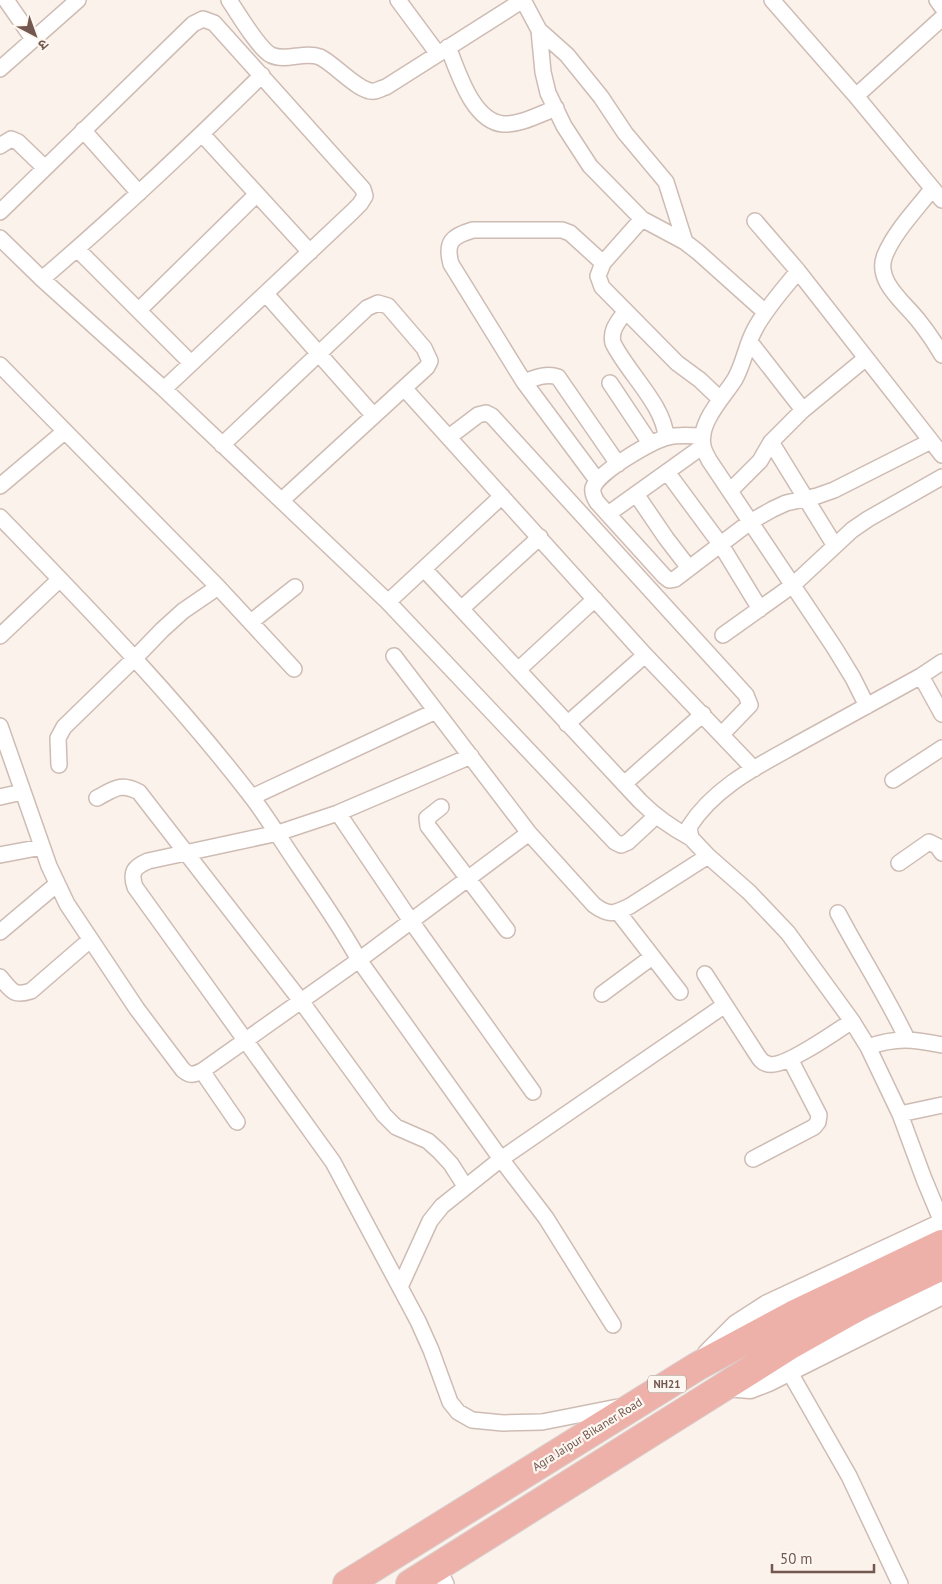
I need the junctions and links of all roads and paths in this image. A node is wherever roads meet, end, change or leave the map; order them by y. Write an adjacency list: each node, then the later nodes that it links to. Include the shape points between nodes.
1 (6, 0): 11 (street)
2 (78, 0): 11 (street)
3 (229, 0): 12 (street, via 270,55 312,54 364,90 374,92 386,87)
4 (398, 0): 12 (street)
5 (523, 0): 10 (street); 12 (street)
6 (772, 0): 15 (street)
7 (936, 0): 8 (street)
8 (942, 7)
9 (942, 18): 15 (street)
10 (539, 30): 16 (street, via 548,93); 28 (street, via 576,65 624,133 666,182)
11 (33, 39): 13 (street)
12 (443, 51): 16 (street, via 464,88 490,120 503,124 518,122)
13 (0, 69)
14 (262, 75): 17 (street, via 214,23 203,19 193,24); 18 (street); 30 (street, via 363,188 360,204)
15 (856, 96): 23 (street)
16 (556, 108): 25 (street, via 590,166)
17 (83, 130): 20 (street); 21 (street)
18 (202, 134): 21 (street); 22 (street)
19 (0, 146): 20 (street, via 11,139 18,142)
20 (44, 168): 24 (street)
21 (139, 193): 29 (street)
22 (257, 194): 30 (street); 35 (street)
23 (937, 195): 40 (street, via 896,235 882,265 890,288 919,321)
24 (0, 212)
25 (642, 219): 28 (street); 31 (street)
26 (756, 221): 32 (street)
27 (0, 238): 33 (street)
28 (685, 242): 37 (street)
29 (77, 249): 33 (street); 35 (street)
30 (310, 252): 34 (street)
31 (603, 263): 36 (street, via 598,276 602,287); 44 (street, via 570,233 562,230 473,230 464,232 449,244 451,264)
32 (798, 271): 37 (street); 41 (street)
33 (42, 279): 47 (street)
34 (266, 294): 39 (street); 42 (street)
35 (139, 310): 42 (street)
36 (625, 312): 48 (street); 53 (street, via 611,336 659,413)
37 (764, 312): 38 (street)
38 (750, 342): 48 (street, via 735,380); 49 (street)
39 (320, 353): 46 (street, via 367,308 378,303 388,306 424,348 430,361); 50 (street); 58 (street)
40 (942, 355)
41 (866, 358): 49 (street); 55 (street)
42 (191, 363): 47 (street)
43 (0, 365): 51 (street)
44 (524, 382): 60 (street, via 551,375 558,377); 63 (street)
45 (610, 382): 57 (street)
46 (404, 388): 50 (street); 52 (street)
47 (164, 389): 58 (street)
48 (720, 399): 54 (street, via 706,425)
49 (803, 410): 56 (street)
50 (374, 416): 69 (street)
51 (64, 432): 64 (street); 80 (street)
52 (448, 437): 67 (street); 102 (street, via 478,415 486,413 492,416 746,695 750,706)
53 (666, 437): 54 (street, via 675,435); 57 (street)
54 (703, 441): 61 (street); 65 (street, via 709,460)
55 (931, 441): 59 (street); 68 (street, via 834,490)
56 (771, 442): 65 (street, via 760,461); 68 (street)
57 (650, 443): 60 (street)
58 (222, 445): 69 (street)
59 (942, 455)
60 (618, 464): 63 (street)
61 (666, 472): 66 (street); 74 (street)
62 (942, 477): 75 (street, via 868,519)
63 (597, 480): 70 (street, via 592,493)
64 (0, 486)
65 (730, 492): 72 (street)
66 (636, 494): 70 (street); 76 (street)
67 (502, 496): 73 (street); 77 (street)
68 (804, 498): 72 (street, via 773,509); 75 (street)
69 (282, 500): 83 (street)
70 (608, 514): 76 (street, via 669,580)
71 (0, 517): 78 (street)
72 (750, 522): 74 (street); 79 (street)
73 (540, 538): 82 (street); 84 (street)
74 (721, 545): 76 (street); 85 (street)
75 (835, 546): 79 (street)
76 (690, 568)
77 (424, 569): 83 (street); 84 (street)
78 (60, 579): 88 (street); 91 (street)
79 (793, 585): 85 (street); 96 (street, via 845,663)
80 (218, 586): 86 (street); 91 (street, via 176,617)
81 (295, 587): 86 (street)
82 (596, 599): 89 (street); 94 (street)
83 (388, 602): 115 (street, via 615,842 620,845 628,842)
84 (461, 609): 94 (street)
85 (760, 609): 87 (street)
86 (252, 622): 93 (street)
87 (723, 635)
88 (0, 636)
89 (645, 655): 98 (street); 100 (street)
90 (394, 656): 97 (street)
91 (136, 658): 105 (street, via 64,727 58,738); 111 (street)
92 (942, 662): 95 (street)
93 (294, 669)
94 (518, 670): 100 (street)
95 (921, 676): 96 (street); 99 (street)
96 (867, 706): 106 (street)
97 (436, 711): 104 (street); 111 (street)
98 (703, 714): 102 (street); 108 (street)
99 (942, 714)
100 (567, 724): 108 (street)
101 (1, 734): 109 (street)
102 (722, 734): 106 (street)
103 (942, 748): 107 (street)
104 (471, 756): 114 (street); 117 (street)
105 (59, 765)
106 (754, 769): 118 (street, via 721,790 698,813 690,827)
107 (893, 780)
108 (624, 784): 115 (street)
109 (22, 792): 110 (street); 119 (street)
110 (0, 797)
111 (252, 797): 116 (street)
112 (98, 798): 120 (street, via 120,787 129,786 139,792)
113 (441, 807): 125 (street, via 427,818 428,826)
114 (338, 813): 116 (street); 129 (street)
115 (656, 816): 118 (street)
116 (278, 833): 120 (street); 134 (street)
117 (529, 833): 125 (street); 127 (street, via 594,905 609,913)
118 (691, 838): 123 (street)
119 (42, 847): 122 (street); 126 (street)
120 (186, 852): 139 (street); 143 (street, via 139,865 132,878 135,888)
121 (942, 853): 124 (street, via 929,842)
122 (0, 855)
123 (708, 856): 127 (street); 141 (street, via 788,933)
124 (899, 863)
125 (468, 878): 129 (street); 130 (street)
126 (57, 884): 131 (street); 132 (street)
127 (618, 912): 133 (street)
128 (838, 913): 142 (street)
129 (410, 921): 134 (street); 148 (street)
130 (506, 930)
131 (0, 932)
132 (90, 940): 136 (street, via 31,991 12,992); 147 (street, via 137,1010 183,1070 194,1075)
133 (652, 957): 137 (street); 138 (street)
134 (359, 960): 139 (street); 152 (street)
135 (705, 974): 140 (street)
136 (0, 977)
137 (680, 992)
138 (602, 994)
139 (301, 1001): 143 (street); 154 (street, via 384,1115 396,1127 428,1141 451,1164)
140 (725, 1005): 146 (street, via 762,1061 769,1065); 152 (street)
141 (852, 1021): 145 (street); 146 (street)
142 (907, 1039): 144 (street); 145 (street)
143 (245, 1040): 147 (street); 158 (street, via 333,1162)
144 (942, 1044)
145 (868, 1047): 150 (street)
146 (790, 1060): 153 (street, via 819,1115 818,1122)
147 (202, 1071): 151 (street)
148 (533, 1092)
149 (942, 1105): 150 (street)
150 (900, 1114): 155 (street)
151 (237, 1122)
152 (501, 1159): 154 (street); 160 (street, via 546,1218)
153 (753, 1159)
154 (465, 1186): 158 (street, via 430,1221)
155 (942, 1224): 161 (street, via 768,1306 737,1326)
156 (942, 1244): 161 (highway, Agra Jaipur Bikaner Road / NH21, via 793,1315)
157 (942, 1266): 163 (highway, NH21, via 861,1305)
158 (400, 1287): 164 (street, via 428,1343 450,1402 458,1412 472,1420 542,1422)
159 (942, 1293): 162 (street)
160 (613, 1325)
161 (698, 1366): 164 (highway, Agra Jaipur Bikaner Road / NH21)
162 (789, 1371): 163 (street, via 750,1387); 167 (street, via 849,1476)
163 (726, 1385): 165 (highway, NH21)
164 (634, 1404): 166 (highway, Agra Jaipur Bikaner Road / NH21)
165 (429, 1578)
166 (347, 1584)
167 (900, 1584)

